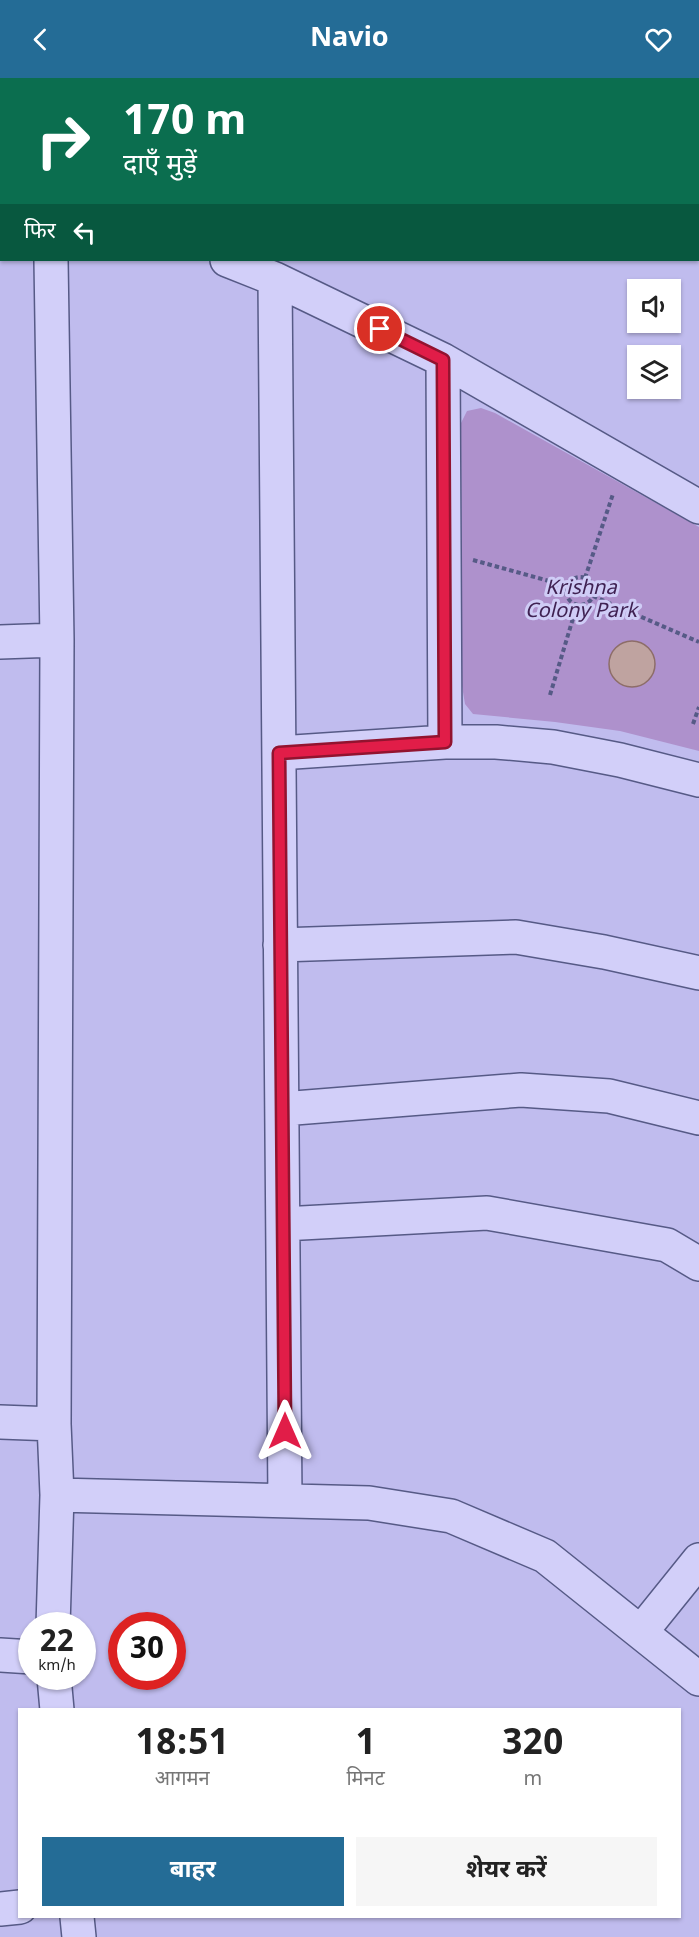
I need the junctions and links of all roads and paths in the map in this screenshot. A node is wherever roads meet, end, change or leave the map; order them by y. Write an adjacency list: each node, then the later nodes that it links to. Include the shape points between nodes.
1 (51, 261): 12 (street)
2 (230, 261): 3 (street)
3 (275, 279): 4 (street); 19 (street)
4 (443, 360): 6 (street); 18 (street)
5 (614, 494): 8 (path)
6 (699, 507)
7 (473, 560): 9 (path)
8 (585, 578): 9 (path, via 576,577); 10 (path, via 594,587)
9 (567, 586): 11 (path, via 567,596)
10 (593, 596): 11 (path); 14 (path)
11 (578, 605): 15 (path)
12 (57, 640): 13 (street); 28 (street)
13 (0, 642)
14 (699, 642)
15 (550, 694)
16 (699, 707): 17 (path)
17 (693, 724)
18 (445, 742): 19 (street); 20 (street, via 552,747)
19 (279, 753): 21 (street)
20 (699, 780)
21 (280, 945): 22 (street, via 516,937); 23 (street)
22 (699, 973)
23 (282, 1109): 24 (street, via 521,1090 609,1096); 25 (street)
24 (699, 1118)
25 (283, 1224): 26 (street, via 488,1213 667,1245); 30 (street)
26 (699, 1264)
27 (0, 1422): 28 (street)
28 (54, 1424): 29 (street)
29 (57, 1495): 30 (street); 32 (street)
30 (285, 1500): 33 (street, via 369,1503 451,1516 545,1556)
31 (699, 1560): 33 (street)
32 (53, 1612)
33 (641, 1632): 36 (street)
34 (0, 1655): 35 (street)
35 (18, 1656)
36 (699, 1679)
37 (55, 1690): 38 (street)
38 (57, 1708)
39 (18, 1907): 40 (street)
40 (0, 1909)
41 (77, 1918): 42 (street)
42 (79, 1937)

